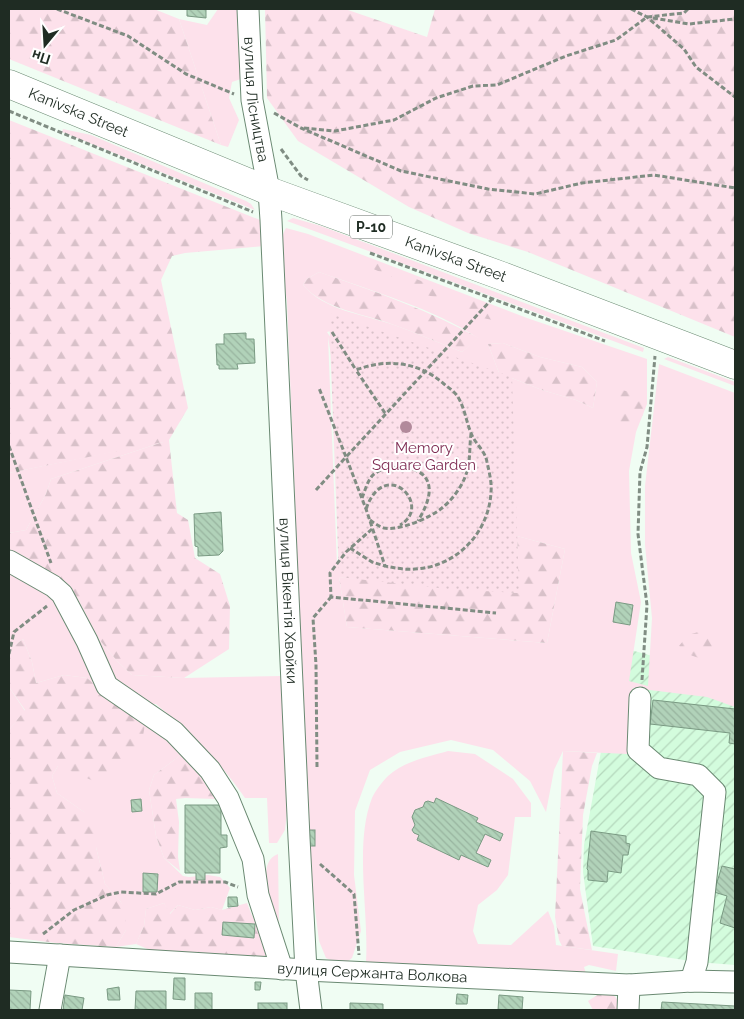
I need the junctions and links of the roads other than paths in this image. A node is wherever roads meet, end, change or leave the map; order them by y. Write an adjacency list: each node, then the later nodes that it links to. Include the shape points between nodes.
1 (248, 9): 3 (street, вулиця Лісництва, via 252,100)
2 (9, 84): 3 (main road, Kanivska Street / Р-10)
3 (268, 191): 4 (main road, Kanivska Street / Р-10, via 494,273 656,353); 10 (street, вулиця Вікентія Хвойки)
4 (735, 366)
5 (9, 561): 9 (street, via 62,594 107,686 174,732 210,770 228,798 252,859 258,895)
6 (640, 698): 11 (street, via 638,750 659,768 698,775 715,792 697,962)
7 (14, 952): 8 (street, вулиця Сержанта Волкова)
8 (60, 955): 9 (street, вулиця Сержанта Волкова); 14 (street)
9 (282, 969): 10 (street, вулиця Сержанта Волкова)
10 (306, 970): 13 (street, вулиця Сержанта Волкова); 15 (street, вулиця Вікентія Хвойки)
11 (691, 981): 12 (street, вулиця Сержанта Волкова); 13 (street, вулиця Сержанта Волкова)
12 (735, 982)
13 (629, 984): 16 (street)
14 (50, 1010)
15 (311, 1010)
16 (628, 1010)

